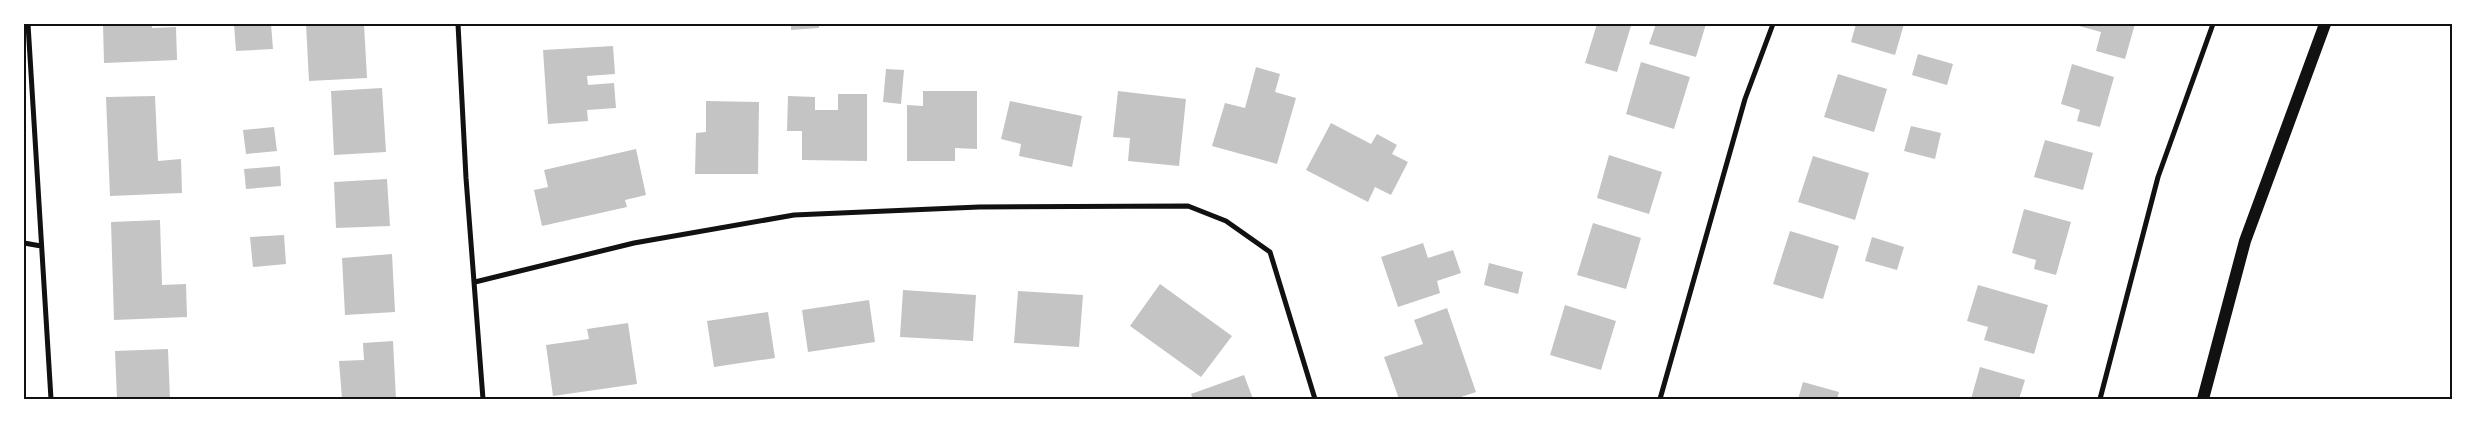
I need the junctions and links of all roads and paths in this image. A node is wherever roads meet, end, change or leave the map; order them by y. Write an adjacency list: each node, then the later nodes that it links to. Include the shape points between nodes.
1 (28, 24): 7 (street)
2 (458, 24): 8 (street)
3 (1773, 24): 12 (street, via 1745,99)
4 (2213, 24): 13 (street, via 2158,177)
5 (2325, 24): 14 (main road, via 2245,241)
6 (24, 243): 7 (street)
7 (41, 246): 9 (street)
8 (475, 282): 10 (street); 11 (street, via 634,243 794,215 979,208 1188,206 1226,221 1270,252)
9 (51, 399)
10 (483, 399)
11 (1314, 399)
12 (1660, 399)
13 (2100, 399)
14 (2202, 399)

